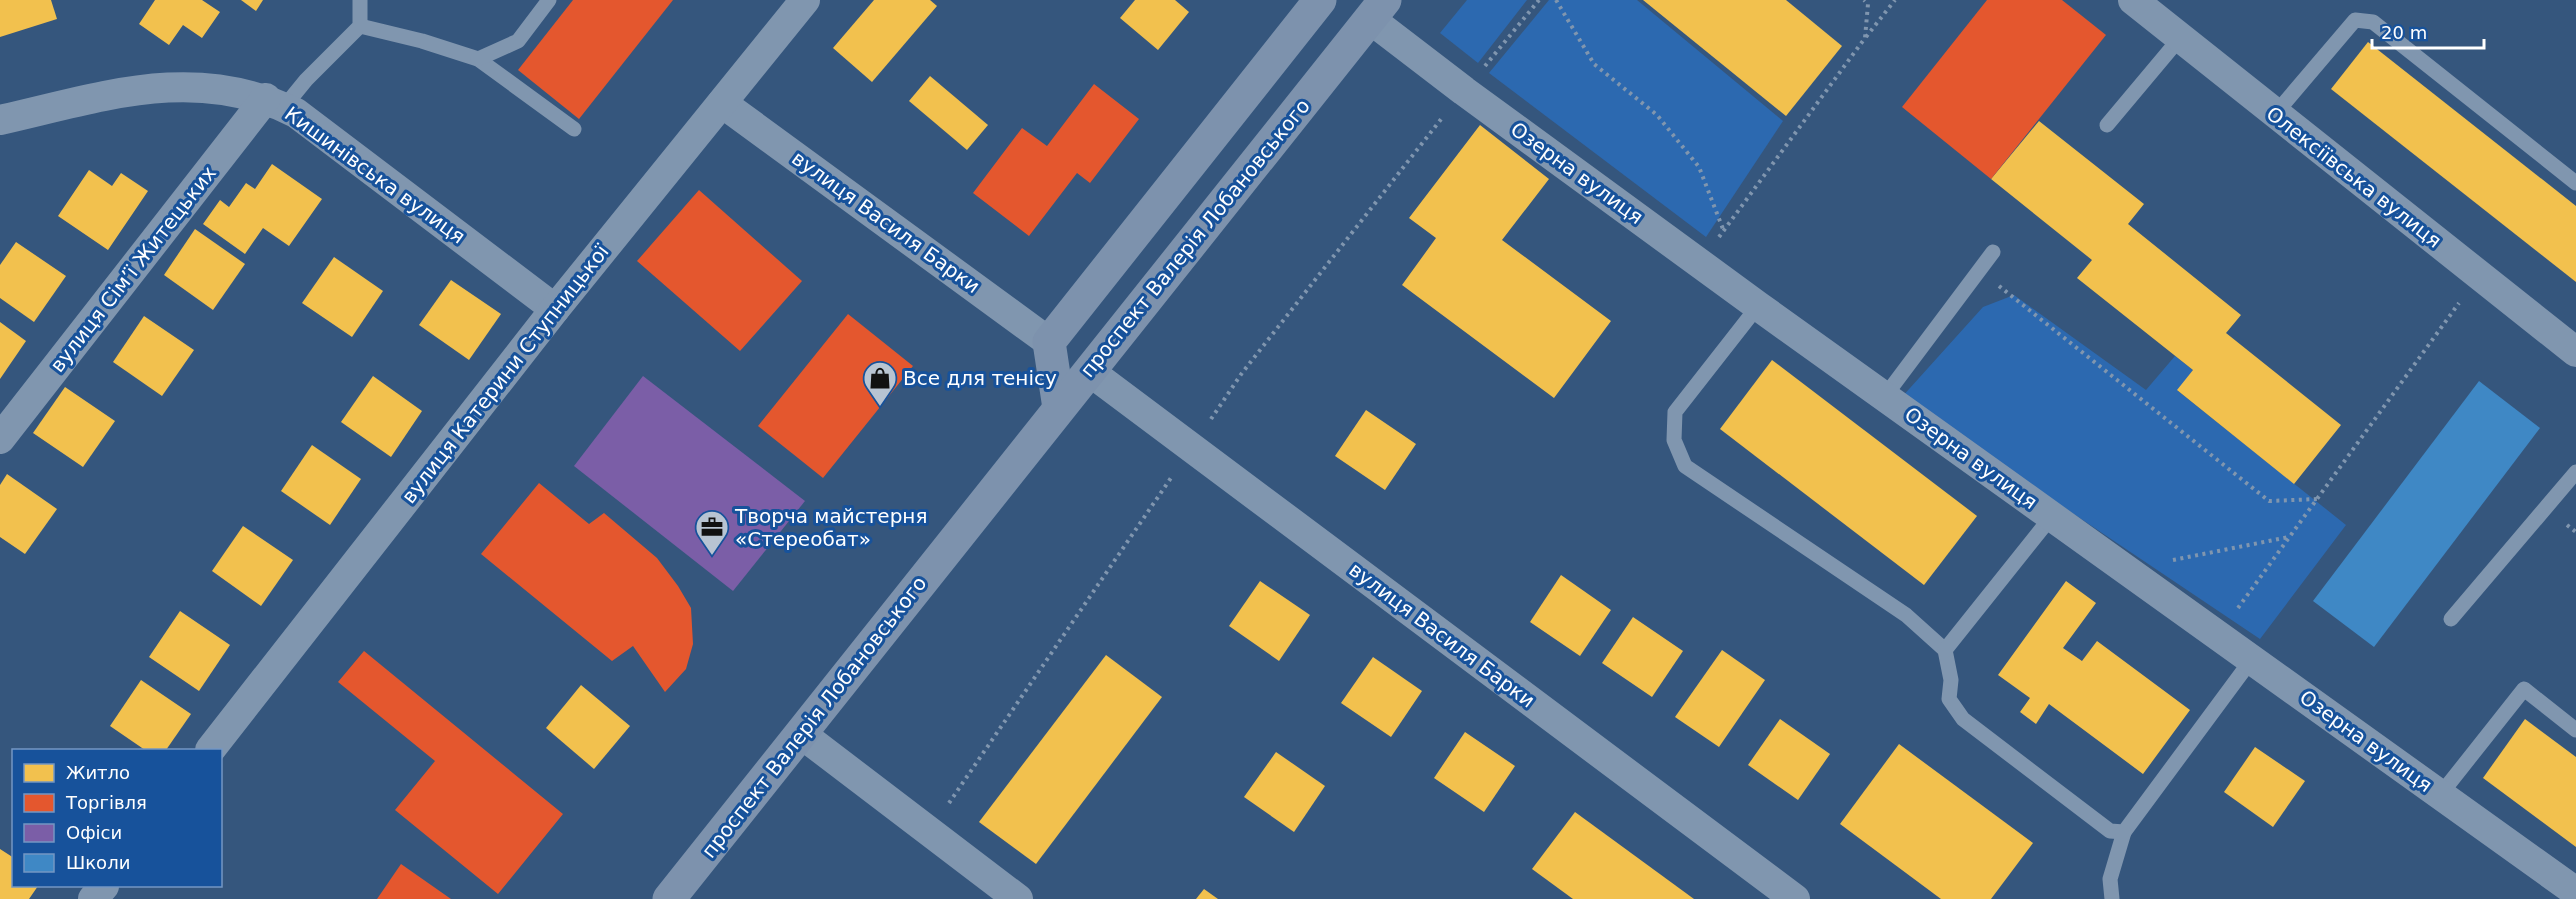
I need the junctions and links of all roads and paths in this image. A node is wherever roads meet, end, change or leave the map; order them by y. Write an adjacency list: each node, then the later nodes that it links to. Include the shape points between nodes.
1 (360, 0): 10 (lane)
2 (549, 0): 13 (lane, via 518,41)
3 (805, 0): 15 (street, вулиця Катерини Ступницької)
4 (1320, 0): 28 (main road)
5 (1556, 0): 21 (path, via 1594,64 1657,115 1699,167)
6 (1864, 0): 11 (path, via 1868,4)
7 (1894, 0): 11 (path)
8 (2133, 0): 12 (street, Олексіївська вулиця)
9 (1377, 9): 23 (street, Озерна вулиця, via 1464,91); 30 (main road, проспект Валерія Лобановського)
10 (360, 26): 13 (lane); 14 (lane, via 306,80)
11 (1865, 38): 21 (path)
12 (2180, 38): 16 (street, Олексіївська вулиця); 18 (lane)
13 (478, 59): 19 (lane)
14 (275, 102): 17 (street, Кишинівська вулиця, via 203,85 137,89); 27 (street, Кишинівська вулиця, via 296,112); 33 (street, вулиця Сімʼї Житецьких)
15 (722, 102): 27 (street, вулиця Катерини Ступницької); 28 (street, вулиця Василя Барки)
16 (2275, 114): 20 (lane, via 2355,20 2373,22); 25 (street, Олексіївська вулиця)
17 (0, 120)
18 (2108, 125)
19 (574, 129)
20 (2576, 183)
21 (1724, 230): 23 (path)
22 (1993, 252): 24 (lane)
23 (1699, 262): 26 (street, Озерна вулиця)
24 (1979, 270): 31 (lane); 35 (path, via 2270,501)
25 (2479, 276): 29 (street, Олексіївська вулиця); 35 (path)
26 (1758, 306): 31 (street, Озерна вулиця); 41 (lane, via 1675,412 1674,440 1685,466 1906,615)
27 (555, 309): 45 (street, вулиця Катерини Ступницької)
28 (1049, 342): 32 (main road)
29 (2576, 352)
30 (1089, 371): 32 (main road, проспект Валерія Лобановського); 53 (street, вулиця Василя Барки)
31 (1885, 396): 36 (street, Озерна вулиця)
32 (1059, 408): 44 (main road, проспект Валерія Лобановського)
33 (0, 439)
34 (2576, 472): 39 (lane)
35 (2318, 499): 37 (path)
36 (2052, 516): 38 (street, Озерна вулиця); 41 (lane)
37 (2290, 537): 38 (path); 40 (path)
38 (2126, 569): 40 (street, Озерна вулиця)
39 (2451, 619)
40 (2218, 635): 42 (street, Озерна вулиця)
41 (1946, 650): 47 (lane, via 1950,699 1963,719 2110,831)
42 (2252, 659): 46 (street, Озерна вулиця); 47 (lane)
43 (2576, 730): 46 (lane, via 2524,689)
44 (800, 734): 51 (main road, проспект Валерія Лобановського); 52 (street)
45 (211, 749)
46 (2440, 795): 49 (street, Озерна вулиця)
47 (2124, 832): 54 (lane, via 2110,879)
48 (102, 887): 50 (street)
49 (2576, 892)
50 (93, 899)
51 (669, 899)
52 (1018, 899)
53 (1795, 899)
54 (2112, 899)

